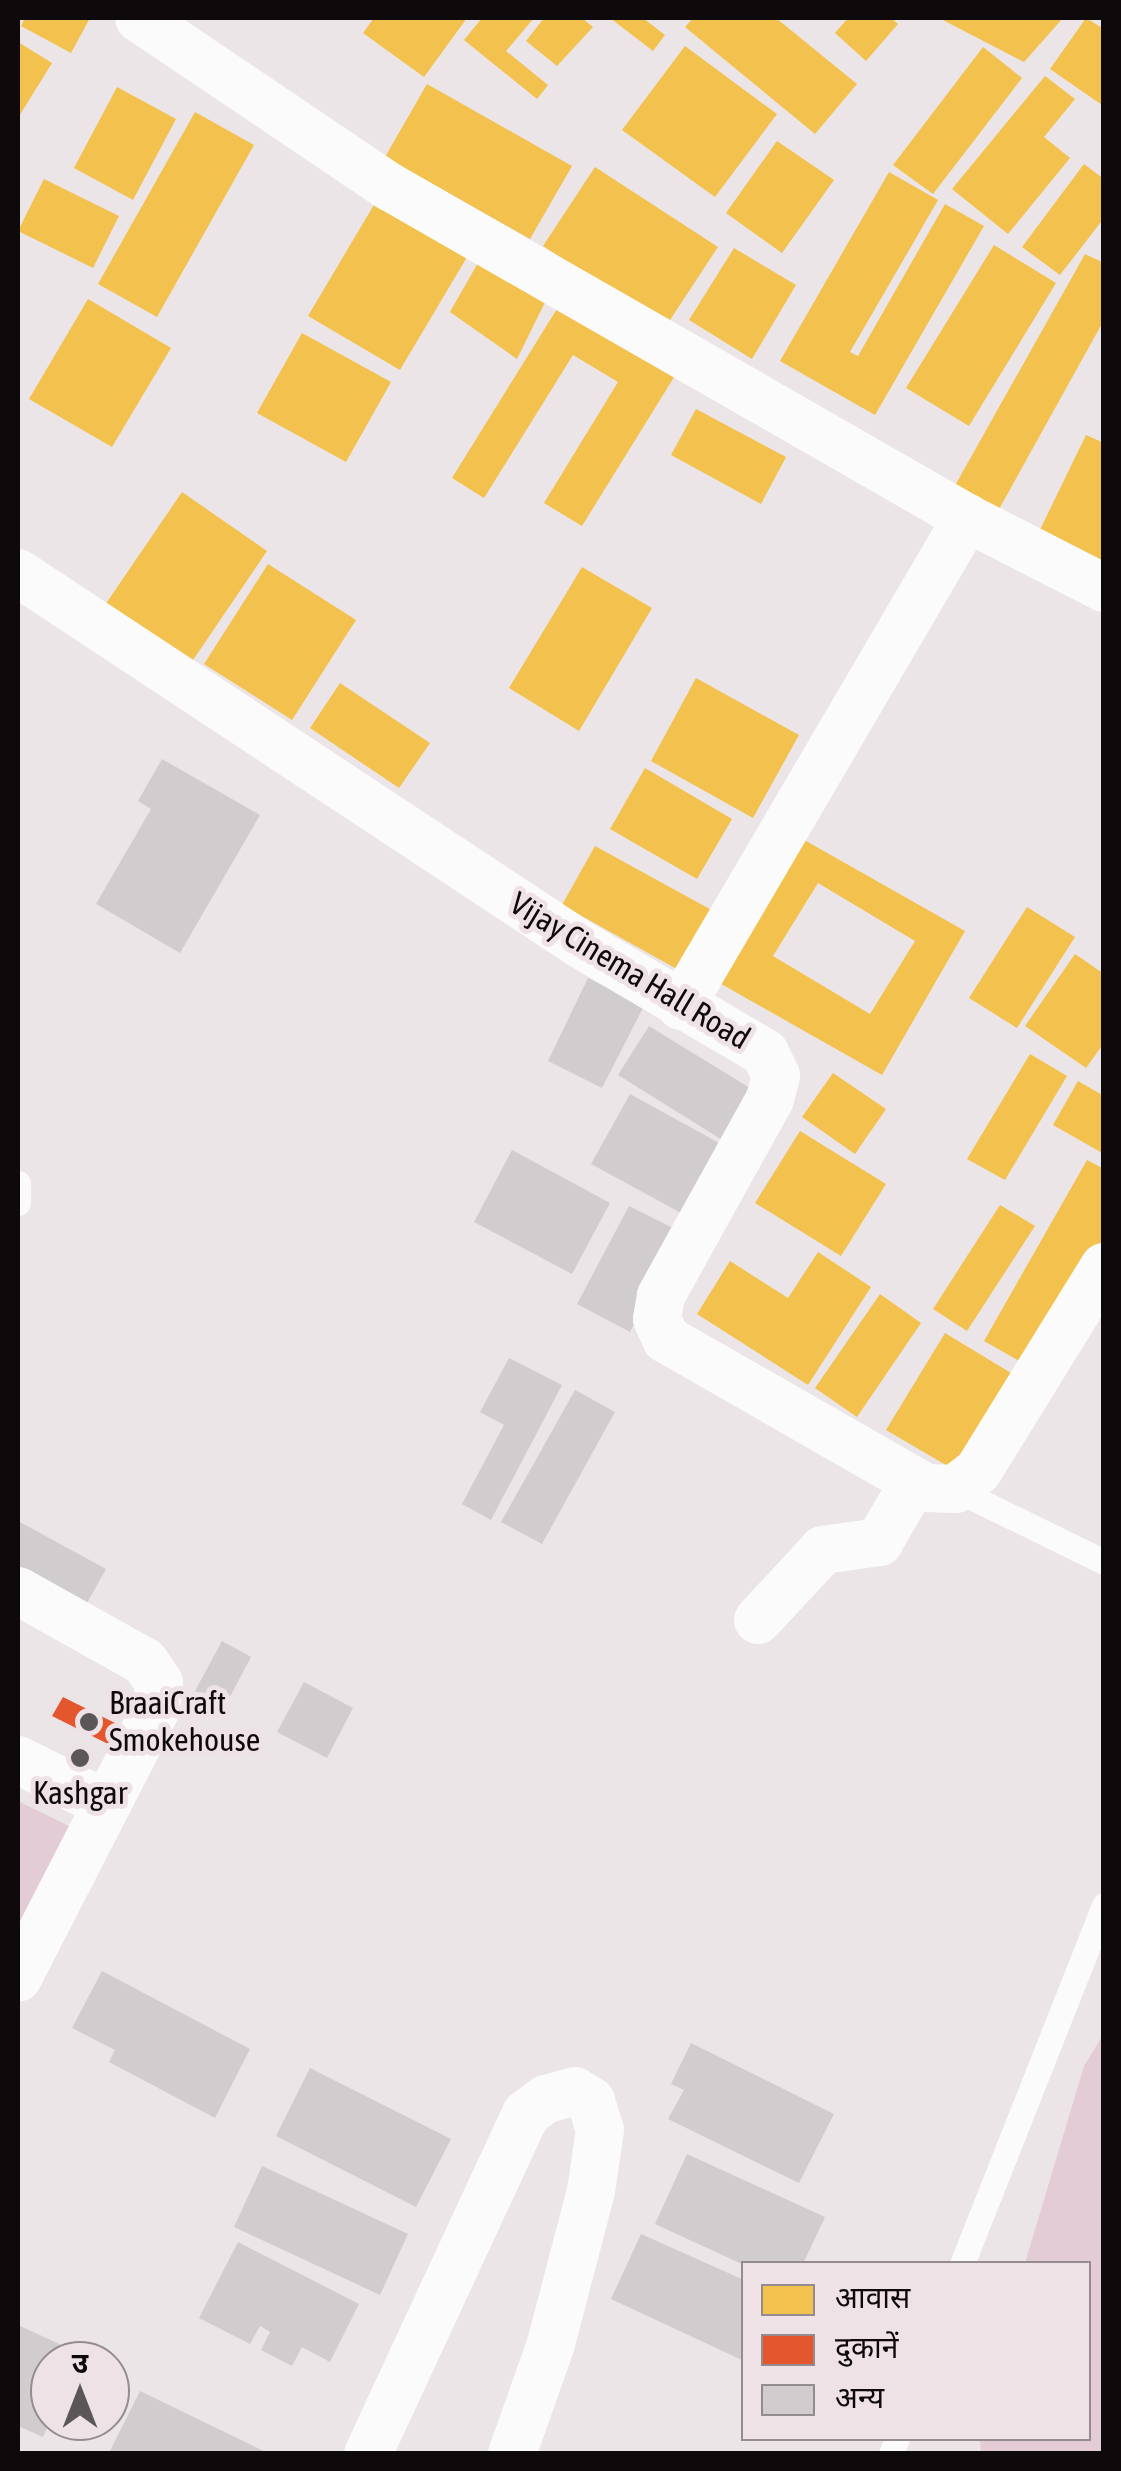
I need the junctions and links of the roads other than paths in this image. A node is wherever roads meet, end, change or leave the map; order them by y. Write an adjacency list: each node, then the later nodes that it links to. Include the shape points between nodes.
1 (139, 18): 2 (street, via 390,187)
2 (967, 518): 4 (street); 5 (street)
3 (18, 572): 5 (street, Vijay Cinema Hall Road, via 204,701)
4 (1104, 588)
5 (681, 1006): 9 (street, Vijay Cinema Hall Road, via 764,1053 776,1076 770,1100 661,1296 657,1319 666,1339)
6 (18, 1183): 7 (lane)
7 (18, 1203)
8 (1104, 1267): 9 (street, via 978,1471)
9 (934, 1485): 10 (lane, Vijay Cinema Hall Road); 12 (street, via 879,1542 822,1550)
10 (1104, 1562)
11 (18, 1591): 14 (street, via 144,1662 159,1683 156,1709)
12 (758, 1620)
13 (18, 1760): 14 (street)
14 (106, 1804): 16 (street)
15 (1104, 1904): 17 (lane)
16 (18, 1978)
17 (963, 2261)
18 (368, 2454): 19 (street, via 526,2114 574,2091 590,2101 600,2130 590,2192 551,2344)
19 (512, 2454)

